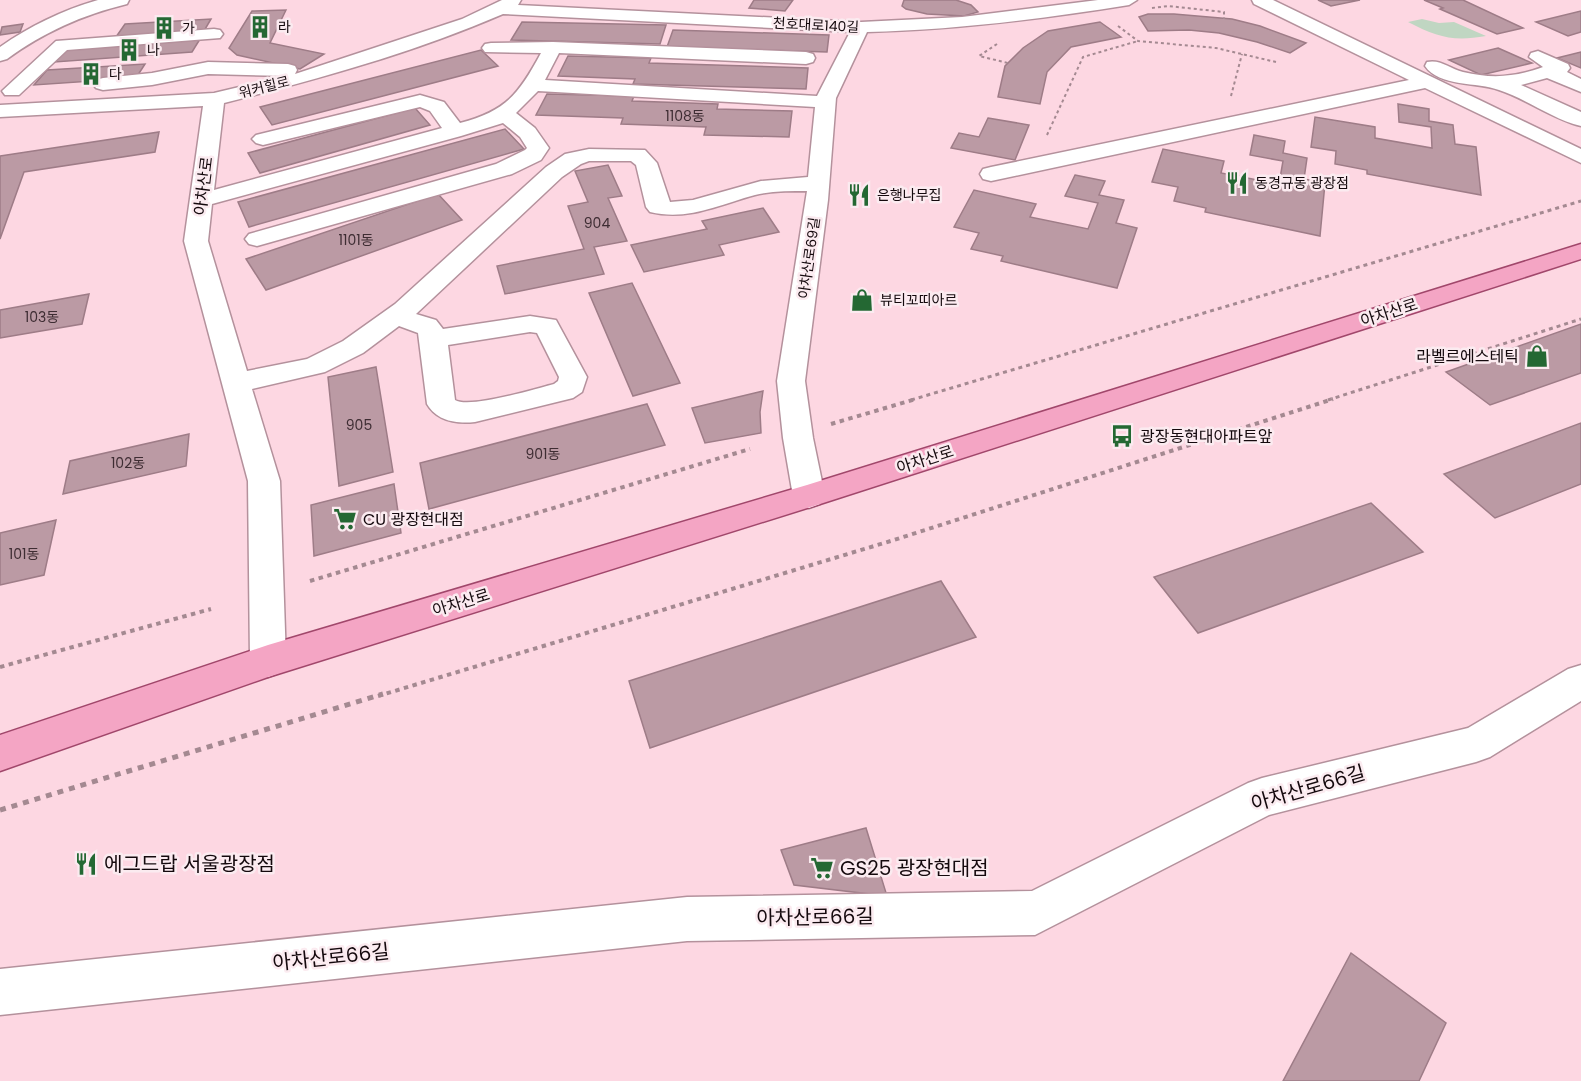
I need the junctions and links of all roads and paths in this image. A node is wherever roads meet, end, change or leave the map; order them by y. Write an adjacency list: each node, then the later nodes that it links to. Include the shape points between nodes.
1 (121, 0): 16 (street, via 102,3 66,18)
2 (1129, 0): 10 (street, 천호대로140길, via 993,20)
3 (1260, 0): 24 (street)
4 (1300, 0): 25 (street, via 1457,77)
5 (507, 5): 10 (street, 천호대로140길); 31 (street, 워커힐로, via 468,23 313,75)
6 (1146, 9): 8 (path, via 1168,6 1224,12)
7 (225, 16): 11 (street)
8 (1224, 19)
9 (1111, 21): 12 (path)
10 (861, 27): 32 (street, 아차산로69길)
11 (214, 34): 19 (street); 22 (street, via 62,45)
12 (1138, 41): 15 (path); 39 (path, via 1083,57)
13 (553, 47): 14 (street); 17 (street); 27 (street)
14 (491, 48)
15 (1242, 54): 20 (path); 36 (path, via 1233,94)
16 (0, 55)
17 (806, 58)
18 (160, 59): 19 (street)
19 (206, 62): 23 (street); 26 (street, via 152,80)
20 (1276, 62)
21 (70, 66): 22 (street)
22 (37, 69): 30 (street)
23 (288, 70)
24 (1427, 82): 36 (street); 40 (street)
25 (1503, 84): 28 (street, via 1543,64); 35 (street)
26 (82, 85)
27 (534, 85): 32 (street); 34 (street, via 516,107)
28 (1581, 86)
29 (47, 88): 30 (street)
30 (6, 92)
31 (214, 99): 33 (street, 워커힐로); 43 (street, 아차산로)
32 (826, 102): 42 (street, 아차산로69길)
33 (0, 111)
34 (503, 114): 37 (street); 45 (street, via 535,139 538,148 533,155 504,169)
35 (1581, 120)
36 (1202, 129): 41 (street)
37 (454, 132): 38 (street, via 438,105 420,101); 43 (street)
38 (264, 139)
39 (1043, 143)
40 (1581, 157)
41 (991, 174)
42 (818, 184): 47 (street, via 781,184 669,210 658,207 646,163 637,155 573,159); 53 (street, 아차산로69길, via 791,381)
43 (201, 200): 50 (street, 아차산로, via 196,241)
44 (1581, 201): 51 (path)
45 (257, 239)
46 (1581, 251): 53 (main road, 아차산로)
47 (394, 317): 49 (street, via 430,329); 50 (street, via 352,347 315,366)
48 (1581, 319): 62 (path, via 894,540)
49 (434, 339): 49 (street, via 441,405 448,410 461,413 494,407 563,391 572,385 573,377 547,326 530,324)
50 (237, 383): 56 (street, 아차산로, via 264,481)
51 (824, 426)
52 (750, 449): 54 (path)
53 (809, 496): 56 (main road, 아차산로)
54 (310, 581)
55 (211, 609): 57 (path)
56 (268, 661): 60 (main road, 아차산로)
57 (0, 667)
58 (1581, 681): 63 (street, 아차산로66길, via 1476,744 1262,797 1035,914 687,919)
59 (0, 736): 60 (main road)
60 (47, 738): 61 (main road, 아차산로)
61 (0, 753)
62 (0, 810)
63 (0, 992)

